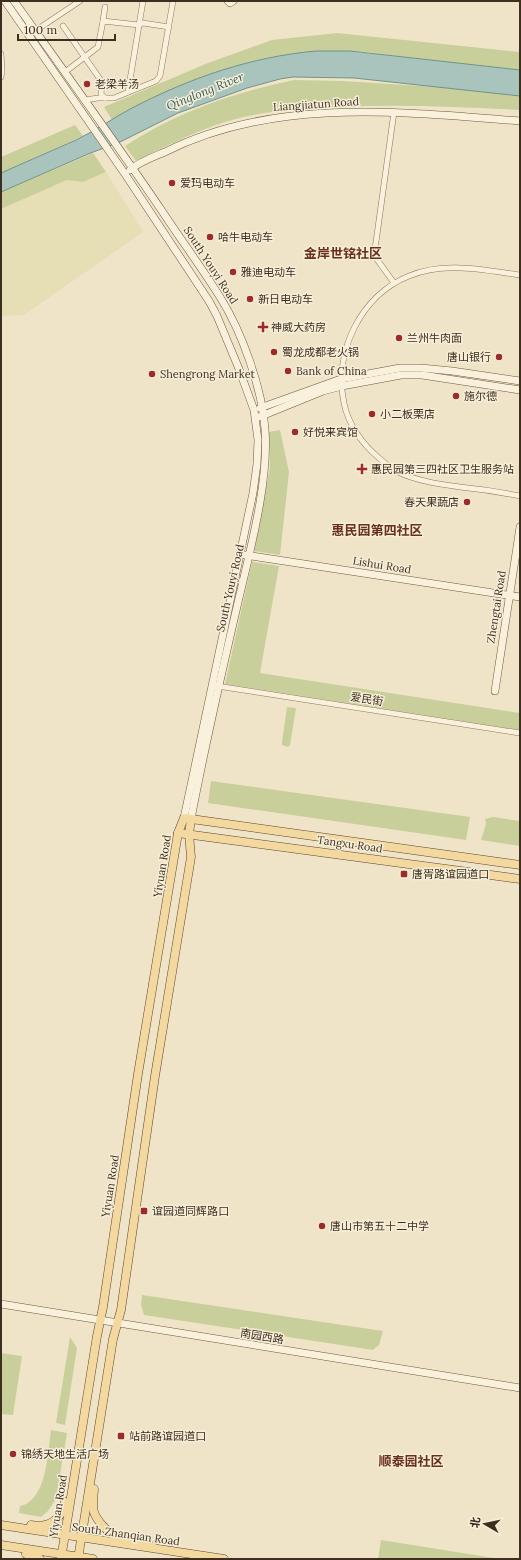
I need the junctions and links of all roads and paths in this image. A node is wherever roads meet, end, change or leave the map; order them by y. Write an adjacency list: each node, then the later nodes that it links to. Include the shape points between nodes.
1 (5, 1): 24 (main road, South Youyi Road)
2 (14, 1): 13 (main road, South Youyi Road)
3 (80, 1): 13 (street)
4 (143, 1): 10 (street)
5 (172, 1): 12 (street)
6 (228, 1): 7 (main road)
7 (233, 1)
8 (105, 7): 9 (street)
9 (103, 21): 10 (street); 15 (street, via 98,47)
10 (139, 25): 12 (street, via 143,23); 18 (street)
11 (63, 26): 15 (street)
12 (168, 27): 18 (street, via 160,76 156,81)
13 (35, 31): 16 (main road, South Youyi Road)
14 (1, 54): 17 (street)
15 (85, 58): 16 (street); 19 (street, via 102,82 101,94)
16 (65, 72): 20 (main road, South Youyi Road)
17 (1, 77)
18 (128, 92): 19 (street, via 114,98)
19 (105, 98): 20 (street)
20 (85, 100): 23 (main road, South Youyi Road)
21 (394, 112): 22 (main road, Liangjiatun Road); 23 (main road, Liangjiatun Road, via 334,113 257,121 176,146); 26 (street, via 375,249 376,258)
22 (520, 120)
23 (133, 168): 24 (main road, Liangjiatun Road); 30 (main road, South Youyi Road, via 221,298 256,378)
24 (125, 174): 31 (main road, South Youyi Road, via 211,306 224,331)
25 (520, 275): 26 (street, via 469,268 441,268 410,275)
26 (394, 283): 28 (street, via 374,298 363,312 347,348)
27 (520, 381): 28 (main road, via 421,368 400,368)
28 (341, 383): 29 (main road, via 401,375); 30 (main road); 32 (main road); 34 (street, via 344,403 356,432 374,454 397,472 436,483)
29 (520, 390)
30 (263, 407): 31 (main road); 32 (main road, South Youyi Road)
31 (254, 410): 33 (main road, South Youyi Road)
32 (264, 415): 33 (main road); 37 (main road, South Youyi Road, via 265,457)
33 (256, 418): 36 (main road, South Youyi Road, via 257,464)
34 (520, 496)
35 (520, 527): 38 (main road, Zhengtai Road)
36 (241, 554): 37 (main road, Lishui Road); 40 (main road, South Youyi Road)
37 (249, 556): 38 (main road, Lishui Road); 40 (main road, South Youyi Road)
38 (509, 596): 39 (main road, Lishui Road); 41 (main road, Zhengtai Road)
39 (520, 597)
40 (215, 686): 42 (street, 爱民街); 43 (main road, South Youyi Road)
41 (495, 691)
42 (520, 733)
43 (188, 818): 44 (main road, Yiyuan Road); 45 (main road, Yiyuan Road); 46 (main road, Tangxu Road)
44 (178, 833): 45 (main road, Tangxu Road); 49 (main road, Yiyuan Road)
45 (189, 834): 47 (main road, Tangxu Road); 50 (main road, Yiyuan Road, via 191,857)
46 (520, 865)
47 (520, 879)
48 (1, 1304): 49 (main road, 南园西路)
49 (101, 1320): 50 (main road, 南园西路); 52 (main road, Yiyuan Road)
50 (118, 1323): 51 (main road, 南园西路); 53 (main road, Yiyuan Road, via 113,1339)
51 (520, 1388)
52 (76, 1464): 54 (main road, via 63,1513 56,1520 38,1526 16,1523); 55 (main road, Yiyuan Road)
53 (93, 1468): 56 (main road, Yiyuan Road); 58 (main road, via 93,1508 97,1520 116,1537 143,1541)
54 (1, 1526): 55 (main road, South Zhanqian Road)
55 (64, 1536): 56 (main road, South Zhanqian Road); 59 (main road, Yiyuan Road)
56 (82, 1538): 58 (main road, South Zhanqian Road); 60 (main road, Yiyuan Road)
57 (1, 1546): 59 (main road); 61 (main road)
58 (157, 1549): 63 (main road, South Zhanqian Road)
59 (61, 1557): 60 (main road)
60 (78, 1558): 62 (main road)
61 (40, 1559)
62 (93, 1559)
63 (224, 1559)

